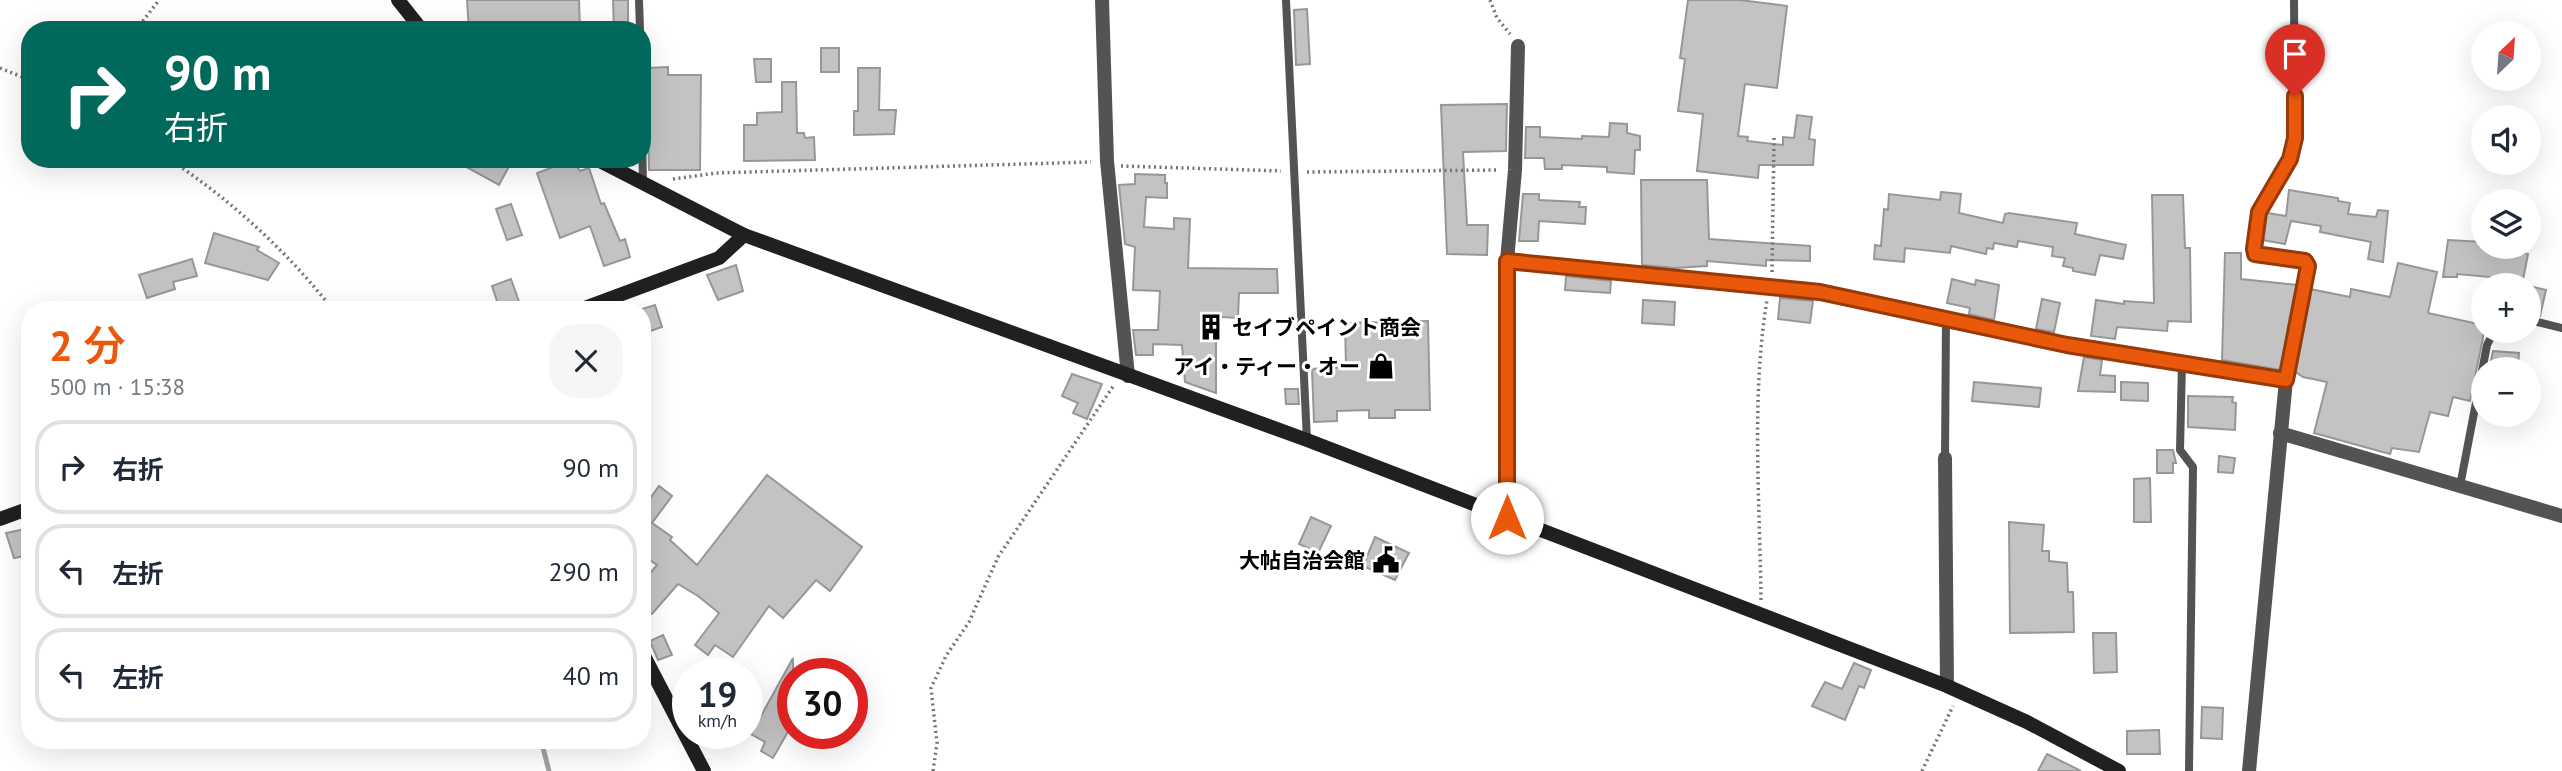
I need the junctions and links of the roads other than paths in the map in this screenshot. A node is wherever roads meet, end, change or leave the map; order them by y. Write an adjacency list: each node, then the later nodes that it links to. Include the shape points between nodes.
1 (398, 0): 6 (street)
2 (639, 0): 7 (lane)
3 (1102, 0): 20 (street, via 1107,163)
4 (1286, 0): 23 (lane)
5 (2294, 0): 21 (lane, via 2295,138 2282,177 2259,212 2254,249 2255,254 2305,261 2308,266)
6 (415, 21)
7 (640, 21)
8 (1518, 46): 13 (street)
9 (613, 168): 11 (street)
10 (643, 168): 11 (lane)
11 (643, 184): 12 (street)
12 (744, 235): 14 (street, via 719,258); 20 (street)
13 (1507, 261): 15 (street, via 1769,285); 28 (street)
14 (603, 301)
15 (1946, 318): 19 (street, via 2067,345); 24 (lane)
16 (2541, 323): 17 (lane)
17 (2562, 328)
18 (2488, 343): 25 (lane)
19 (2182, 362): 21 (street); 34 (lane, via 2180,450 2193,467)
20 (1125, 375): 23 (street)
21 (2286, 380): 22 (street)
22 (2280, 433): 25 (street); 35 (street)
23 (1307, 440): 28 (street)
24 (1945, 458): 31 (street)
25 (2460, 486): 27 (street)
26 (21, 511): 29 (street)
27 (2562, 516)
28 (1507, 518): 31 (street)
29 (0, 519)
30 (651, 669): 32 (street)
31 (1953, 689): 33 (street)
32 (704, 771)
33 (2119, 771)
34 (2189, 771)
35 (2249, 771)

